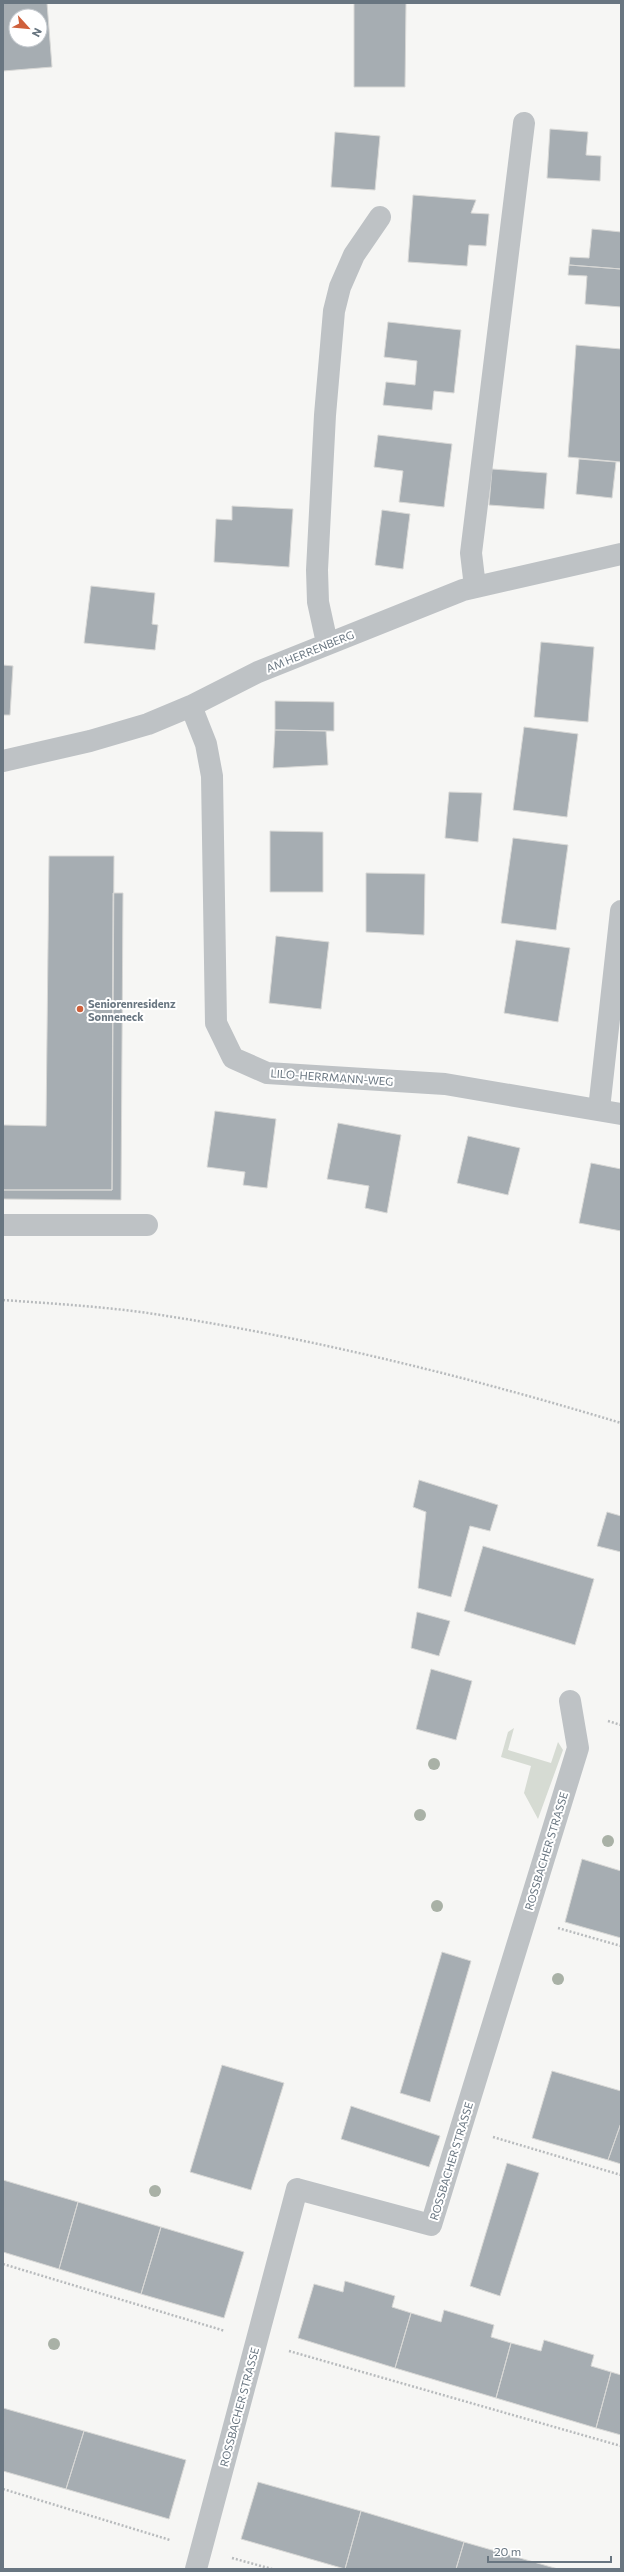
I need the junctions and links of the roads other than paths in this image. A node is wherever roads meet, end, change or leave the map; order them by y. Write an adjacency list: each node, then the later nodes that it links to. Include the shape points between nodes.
1 (524, 123): 4 (street, via 471,553)
2 (380, 217): 5 (street, via 354,254 340,287 334,311 325,415 317,570 318,602)
3 (621, 554): 4 (street, AM HERRENBERG)
4 (475, 587): 5 (street, AM HERRENBERG)
5 (327, 643): 6 (street, AM HERRENBERG, via 258,672)
6 (191, 706): 7 (street, AM HERRENBERG, via 148,724); 9 (street, LILO-HERRMANN-WEG, via 206,744 212,776 216,1023 233,1058 267,1072 445,1084)
7 (3, 762)
8 (621, 911): 9 (street)
9 (599, 1109): 10 (street, LILO-HERRMANN-WEG)
10 (621, 1114)
11 (3, 1225): 12 (street)
12 (147, 1225)
13 (570, 1701): 14 (street, ROSSBACHER STRASSE, via 578,1748 431,2225 297,2189)
14 (198, 2559)

